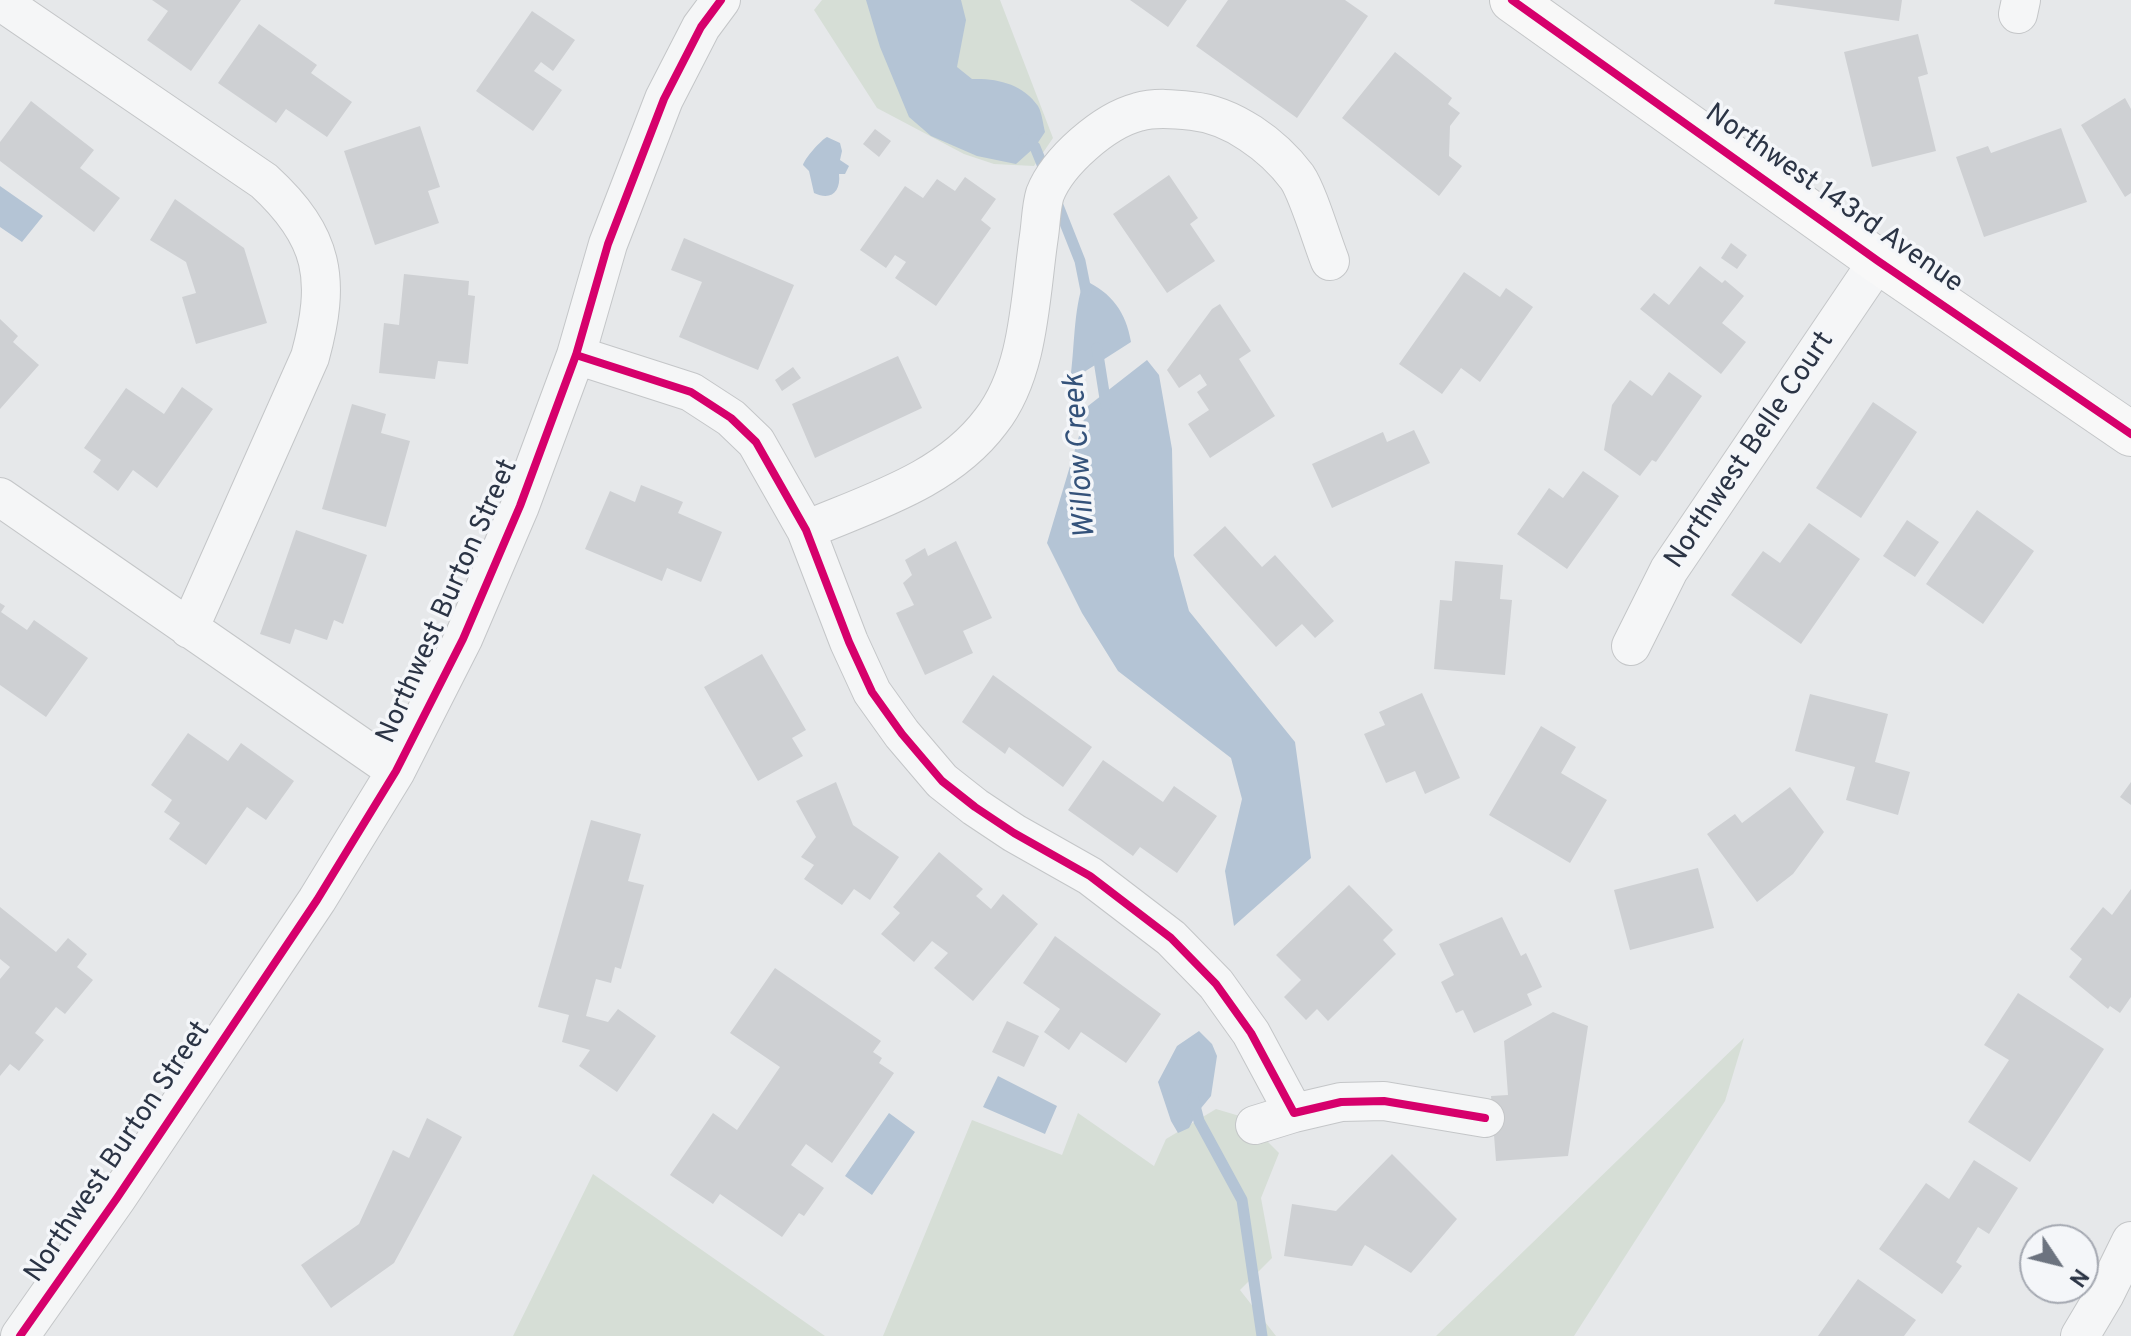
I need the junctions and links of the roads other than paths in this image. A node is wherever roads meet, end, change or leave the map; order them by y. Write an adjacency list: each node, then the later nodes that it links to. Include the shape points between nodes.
1 (721, 0): 6 (street, Northwest Burton Street, via 664,99 608,244)
2 (1512, 0): 5 (main road, Northwest 143rd Avenue)
3 (0, 1): 10 (street, via 264,181 298,217 313,243 322,280 321,316 310,357)
4 (1330, 261): 9 (street, via 1298,179 1264,143 1232,122 1165,109 1138,112 1107,126 1082,145 1045,194 1022,352 993,420 970,446 926,478)
5 (1878, 261): 7 (main road, Northwest 143rd Avenue); 11 (street, Northwest Belle Court, via 1669,570)
6 (576, 355): 9 (street, via 691,392 731,418 756,442); 12 (street, Northwest Burton Street, via 515,519 463,639)
7 (2131, 434)
8 (0, 497): 10 (street)
9 (806, 530): 13 (street, via 854,654 872,692 902,734 942,781 975,807 1090,876 1171,938 1216,984 1251,1033)
10 (189, 629): 12 (street)
11 (1631, 646)
12 (396, 771): 18 (street, Northwest Burton Street, via 309,912)
13 (1294, 1113): 14 (street, via 1341,1102 1384,1101); 15 (street)
14 (1485, 1118)
15 (1255, 1125)
16 (2131, 1241): 17 (street)
17 (2118, 1304): 19 (street)
18 (20, 1336)
19 (2080, 1336)

